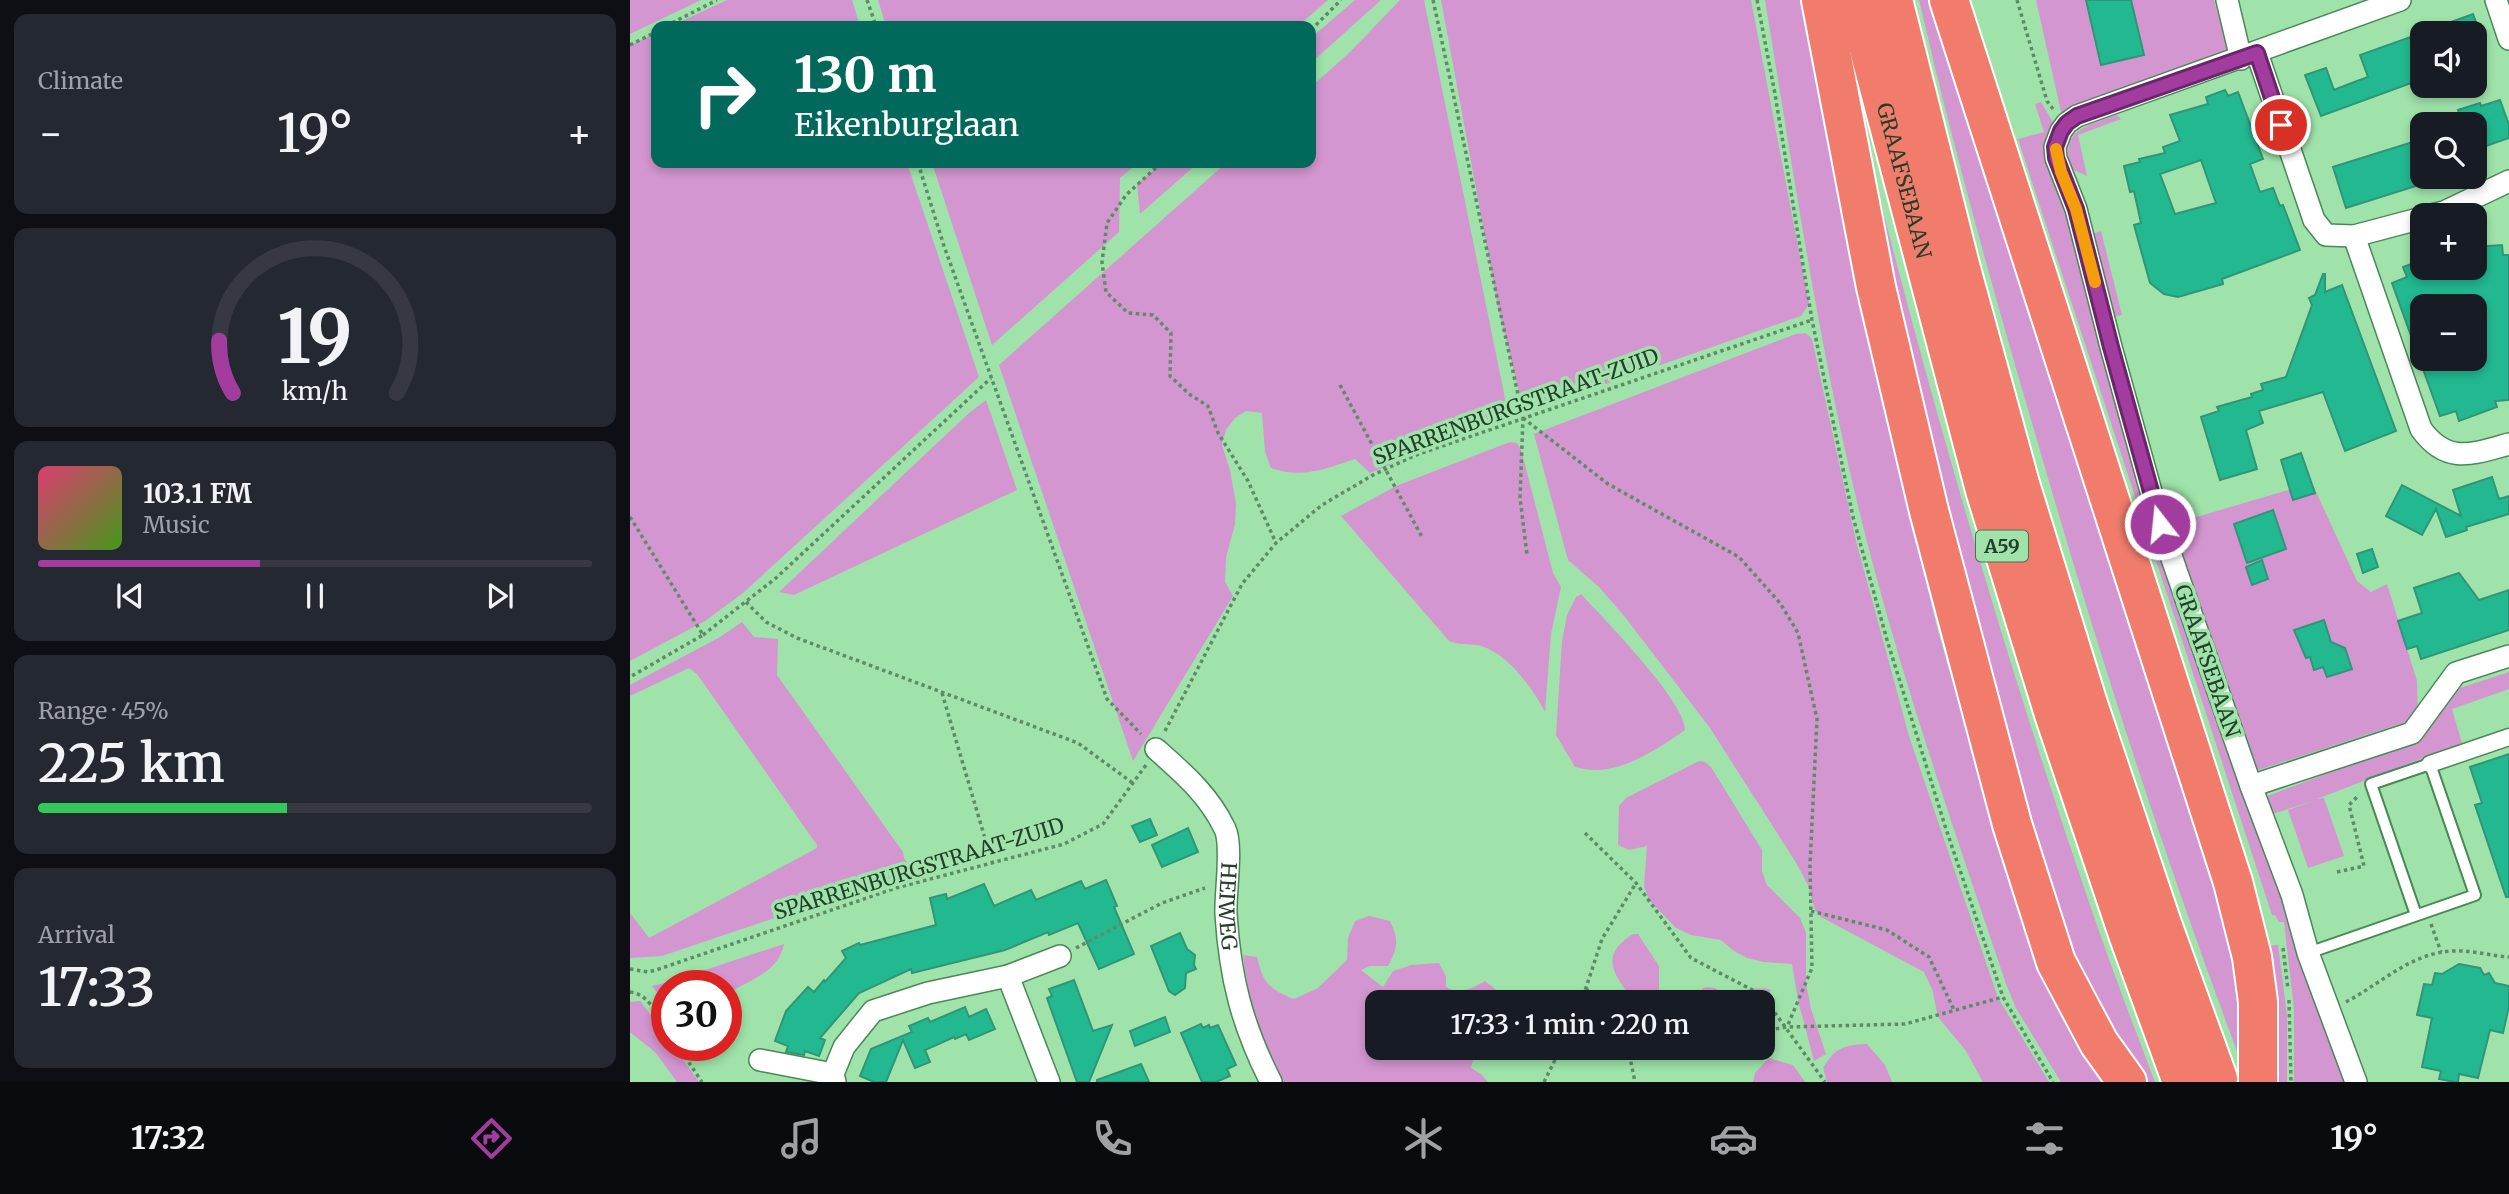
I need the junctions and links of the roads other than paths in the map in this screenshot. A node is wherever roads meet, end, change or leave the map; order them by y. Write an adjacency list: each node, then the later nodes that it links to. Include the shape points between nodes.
1 (1821, 0): 29 (highway, via 1876,287 1929,511 2012,824 2056,962 2099,1043)
2 (1856, 0): 26 (highway, GRAAFSEBAAN / A59, via 1985,490 2059,727 2128,934)
3 (1893, 0): 26 (highway, GRAAFSEBAAN / A59, via 2020,484 2162,924)
4 (1949, 0): 30 (highway, via 2232,882 2252,957 2258,1002)
5 (2227, 0): 9 (street)
6 (2400, 0): 9 (street)
7 (2496, 0): 8 (street)
8 (2509, 39)
9 (2249, 56): 13 (street, via 2314,220 2326,235); 19 (street, GRAAFSEBAAN, via 2077,116 2067,123 2055,147 2076,209 2160,524)
10 (2509, 181): 11 (street)
11 (2463, 203)
12 (2410, 221): 13 (street)
13 (2354, 236): 14 (street, via 2421,429 2432,445 2468,456)
14 (2509, 444)
15 (2509, 656): 19 (street, via 2456,673 2412,733)
16 (2509, 737): 18 (street)
17 (1156, 749): 28 (street, HEIWEG, via 1195,784 1226,831 1226,913 1235,990 1252,1043)
18 (2430, 764): 20 (lane, via 2475,895); 20 (lane, via 2371,785)
19 (2250, 786): 21 (street, GRAAFSEBAAN, via 2292,895)
20 (2421, 913): 21 (lane)
21 (2308, 953): 31 (street, GRAAFSEBAAN)
22 (1060, 956): 23 (street)
23 (1007, 976): 25 (street, via 928,993 873,1011 845,1047); 27 (street)
24 (760, 1060): 25 (street)
25 (834, 1078)
26 (2200, 1081)
27 (1049, 1082)
28 (1272, 1082)
29 (2127, 1082)
30 (2258, 1082)
31 (2356, 1082)

